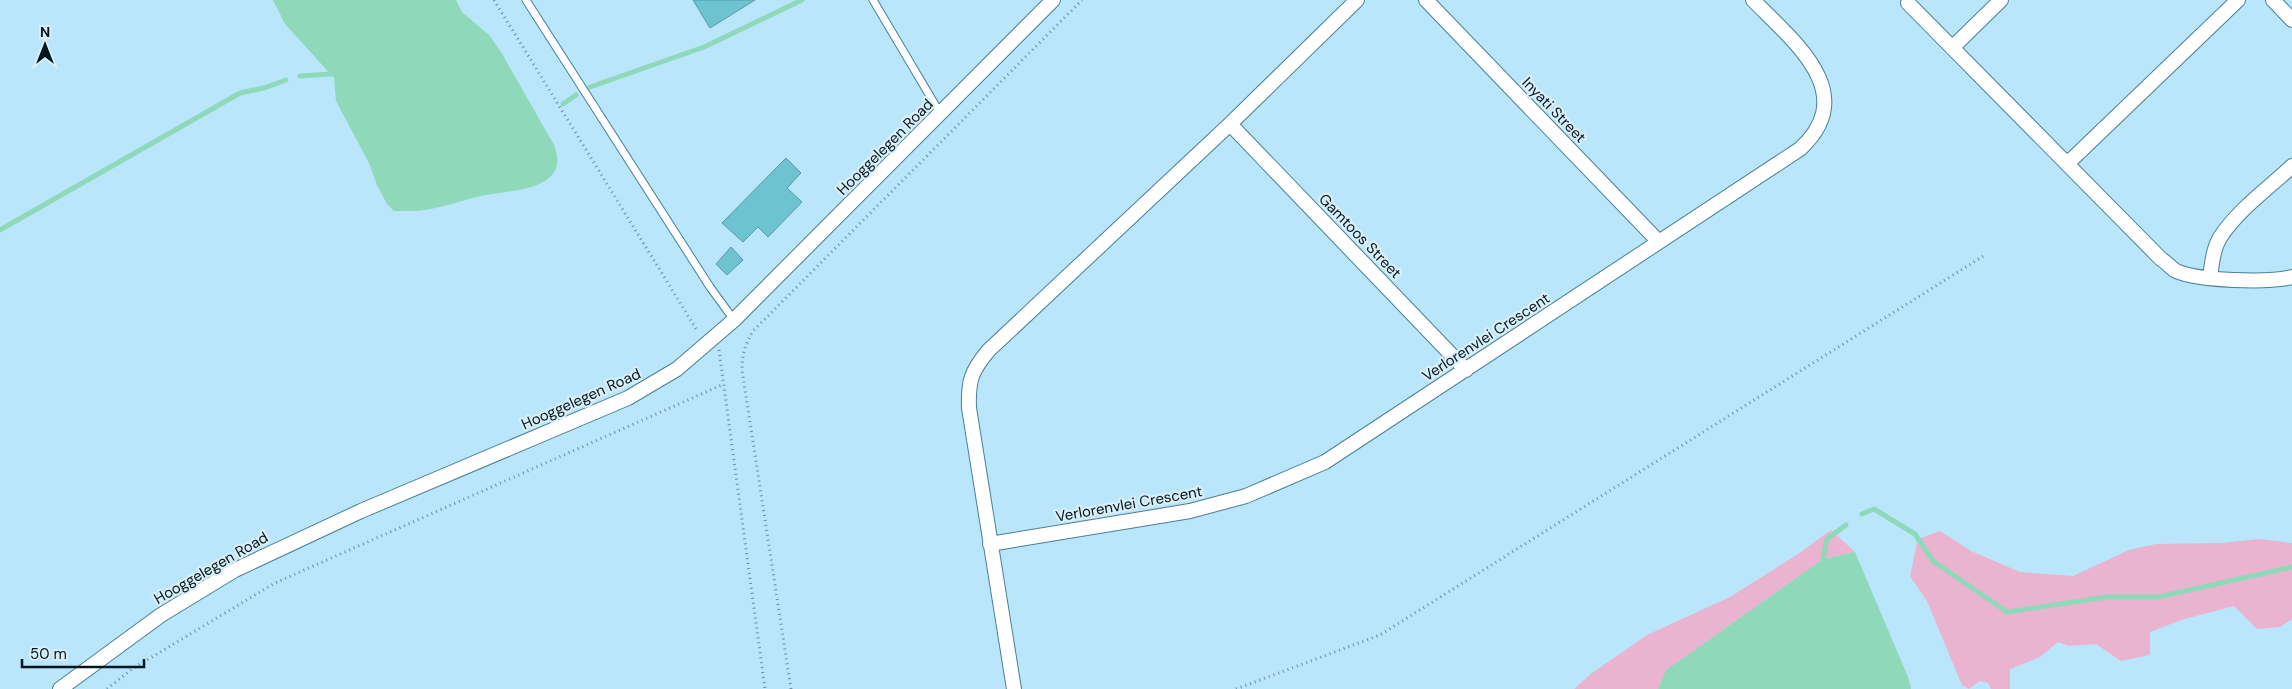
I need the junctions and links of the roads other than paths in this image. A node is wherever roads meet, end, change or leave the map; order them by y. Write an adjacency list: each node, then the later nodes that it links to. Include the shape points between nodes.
1 (526, 0): 20 (lane)
2 (873, 0): 13 (lane)
3 (1053, 0): 13 (street, Hooggelegen Road)
4 (1357, 0): 14 (street)
5 (1426, 0): 17 (street, Inyati Street)
6 (1753, 0): 17 (street, Verlorenvlei Crescent, via 1816,67 1823,90 1822,117 1817,130 1800,149)
7 (2001, 0): 12 (street)
8 (2238, 0): 15 (street)
9 (2273, 0): 11 (street)
10 (1908, 3): 12 (street)
11 (2292, 20)
12 (1952, 48): 15 (street)
13 (941, 114): 20 (street, Hooggelegen Road)
14 (1230, 124): 21 (street, Gamtoos Street); 22 (street, via 976,365 968,388 969,408)
15 (2067, 164): 18 (street, via 2161,259 2192,276)
16 (2292, 166): 18 (street, via 2221,237 2215,249)
17 (1659, 242): 21 (street, Verlorenvlei Crescent)
18 (2210, 277): 19 (street, via 2273,281)
19 (2292, 277)
20 (734, 320): 23 (street, Hooggelegen Road, via 677,369 628,398 353,515 235,570 161,615)
21 (1466, 370): 22 (street, Verlorenvlei Crescent, via 1325,462 1246,496 1190,511)
22 (990, 544): 24 (street)
23 (60, 689)
24 (1014, 689)

